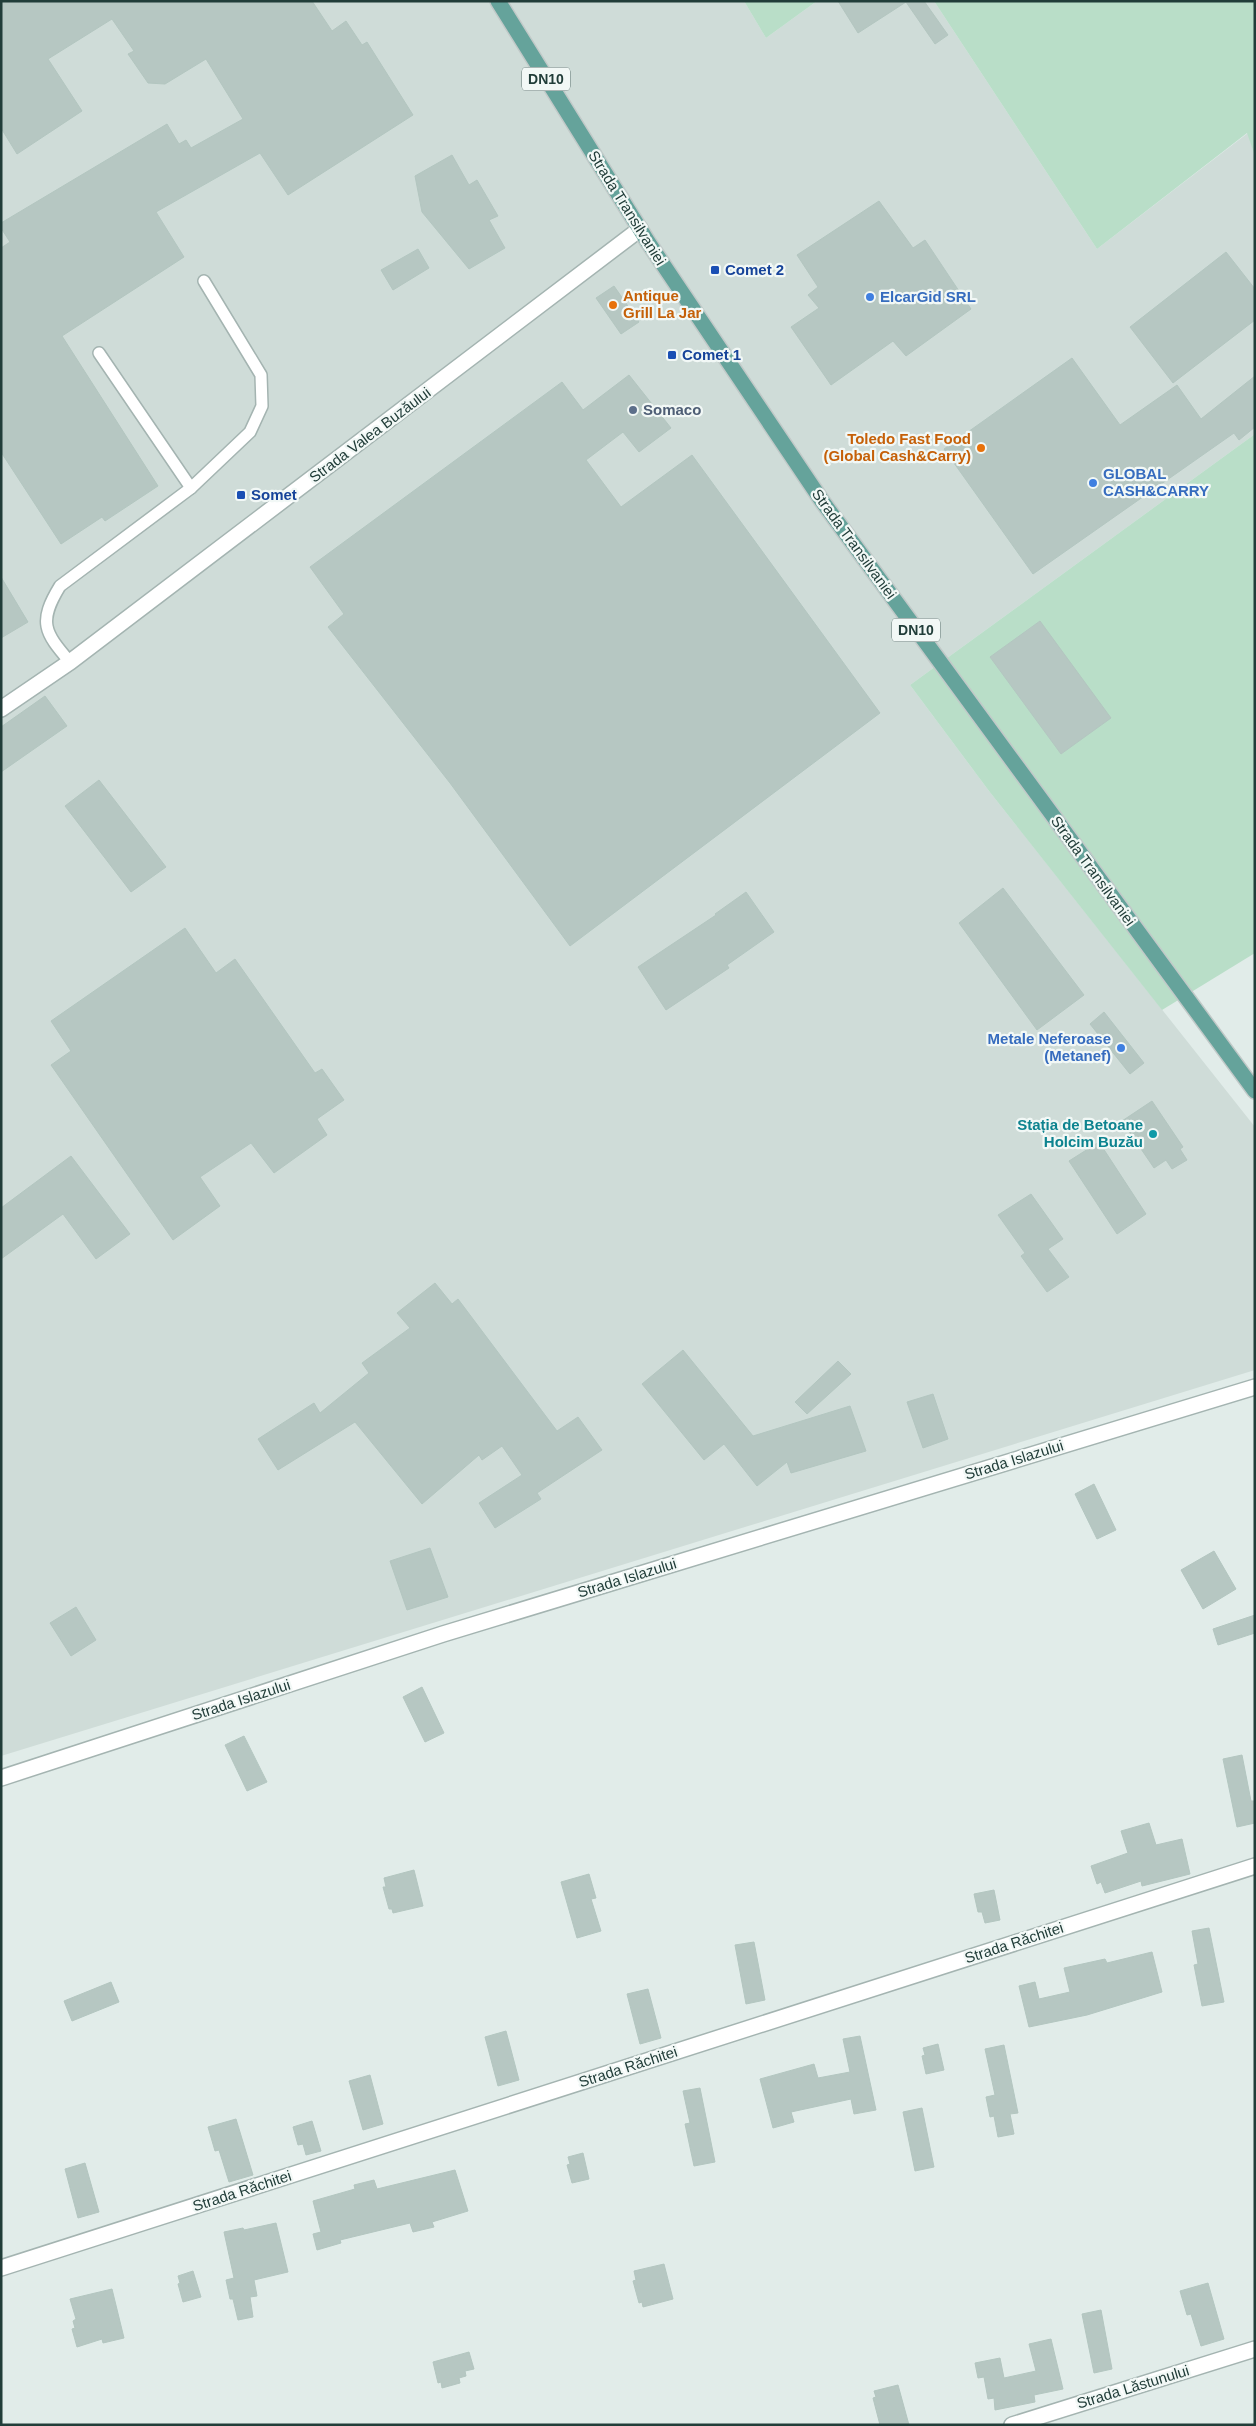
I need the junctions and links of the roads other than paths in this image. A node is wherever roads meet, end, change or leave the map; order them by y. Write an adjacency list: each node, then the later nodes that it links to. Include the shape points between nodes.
1 (498, 1): 2 (main road, Strada Transilvaniei / DN10)
2 (640, 229): 6 (street, Strada Valea Buzăului); 8 (main road, Strada Transilvaniei / DN10, via 822,501)
3 (204, 281): 5 (lane, via 261,375 262,406 250,432)
4 (99, 353): 5 (lane)
5 (191, 488): 6 (lane, via 60,586 46,618 50,639)
6 (70, 662): 7 (street, Strada Valea Buzăului)
7 (1, 709)
8 (1254, 1090)
9 (1255, 1387): 10 (street, Strada Islazului, via 444,1634)
10 (1, 1778)
11 (1255, 1866): 12 (street, Strada Răchitei)
12 (1, 2268)
13 (1255, 2349): 14 (street, Strada Lăstunului)
14 (1012, 2425)

